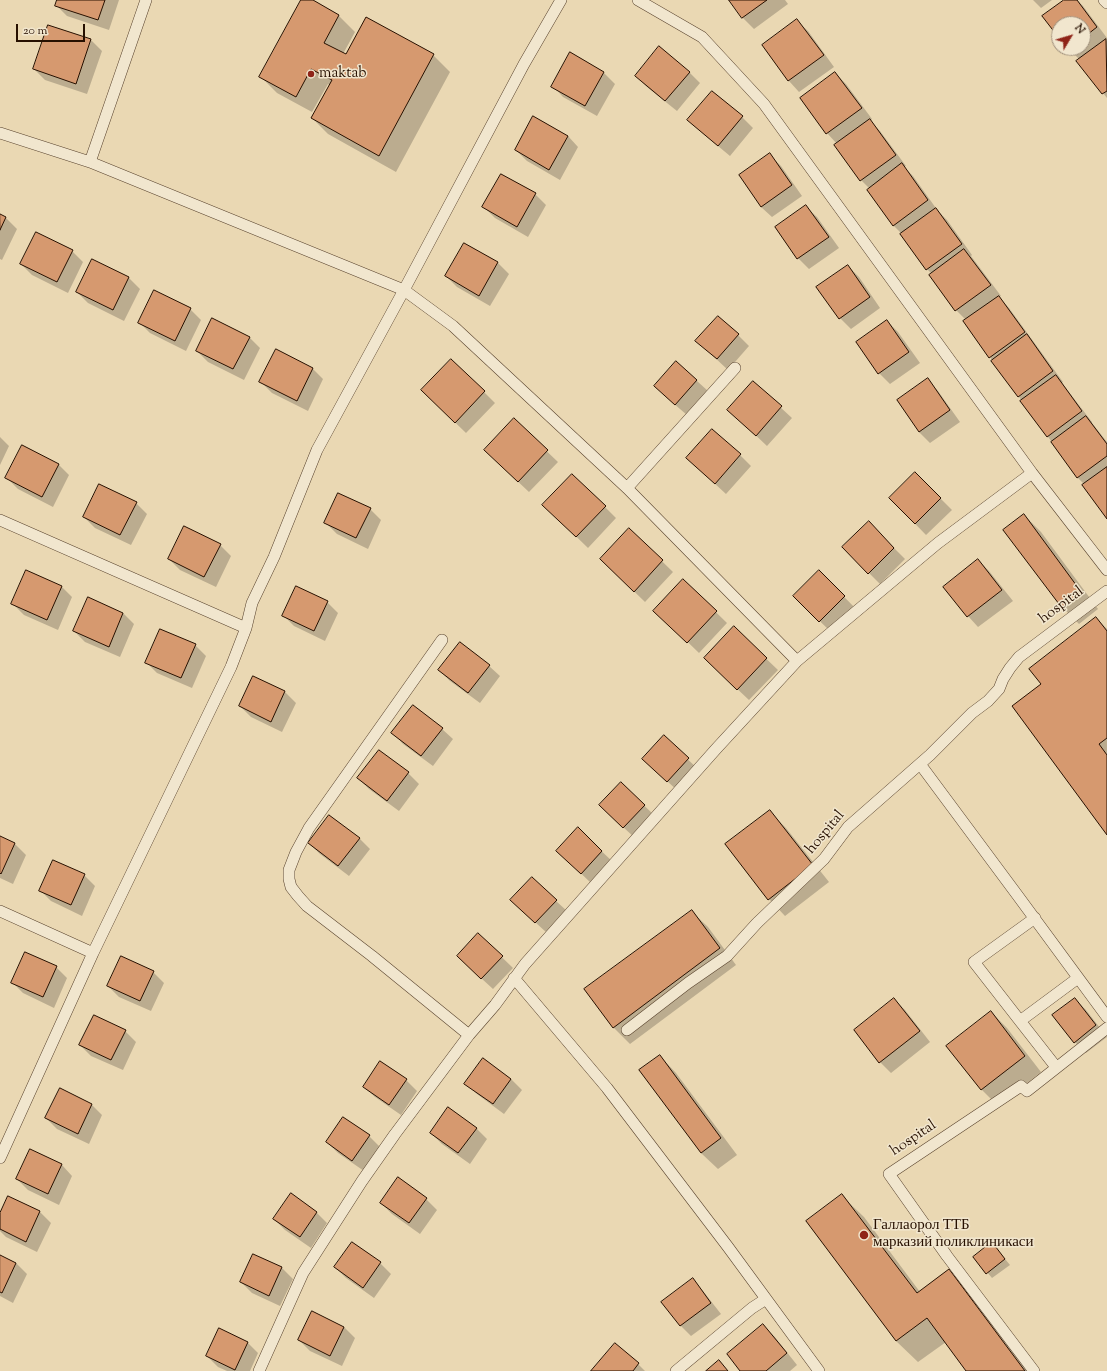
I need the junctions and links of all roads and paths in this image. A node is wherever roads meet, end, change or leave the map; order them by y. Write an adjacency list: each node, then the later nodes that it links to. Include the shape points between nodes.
1 (146, 0): 7 (lane)
2 (561, 0): 8 (lane, via 524,64)
3 (638, 0): 10 (lane, via 702,37 764,104)
4 (1104, 0): 5 (lane)
5 (1107, 4)
6 (0, 133): 7 (lane)
7 (90, 162): 8 (lane)
8 (404, 290): 11 (lane, via 453,326); 15 (lane, via 317,450 274,557 252,603)
9 (735, 368): 11 (lane)
10 (1032, 473): 13 (lane); 17 (lane, via 938,542)
11 (627, 488): 17 (lane)
12 (0, 520): 15 (lane)
13 (1107, 570)
14 (1107, 591): 18 (lane, hospital, via 1019,657 999,690)
15 (246, 628): 21 (lane, via 231,667)
16 (442, 640): 28 (lane, via 309,828 292,862 289,879 291,887 307,906)
17 (797, 661): 22 (lane)
18 (920, 764): 20 (lane); 27 (lane, hospital, via 848,828 824,859 757,923 727,956)
19 (0, 911): 21 (lane)
20 (1035, 918): 23 (lane); 25 (lane, via 974,962)
21 (93, 953): 30 (lane)
22 (514, 978): 28 (lane); 31 (lane, via 607,1088)
23 (1078, 978): 24 (lane); 25 (lane)
24 (1107, 1017)
25 (1020, 1021): 29 (lane)
26 (1107, 1028): 29 (lane, hospital)
27 (627, 1030)
28 (469, 1035): 32 (lane, via 362,1181 303,1273)
29 (1056, 1068): 35 (lane, hospital, via 1027,1091 1021,1086 889,1174)
30 (0, 1158)
31 (766, 1299): 33 (lane); 34 (lane)
32 (259, 1371)
33 (676, 1371)
34 (819, 1371)
35 (1034, 1371)

